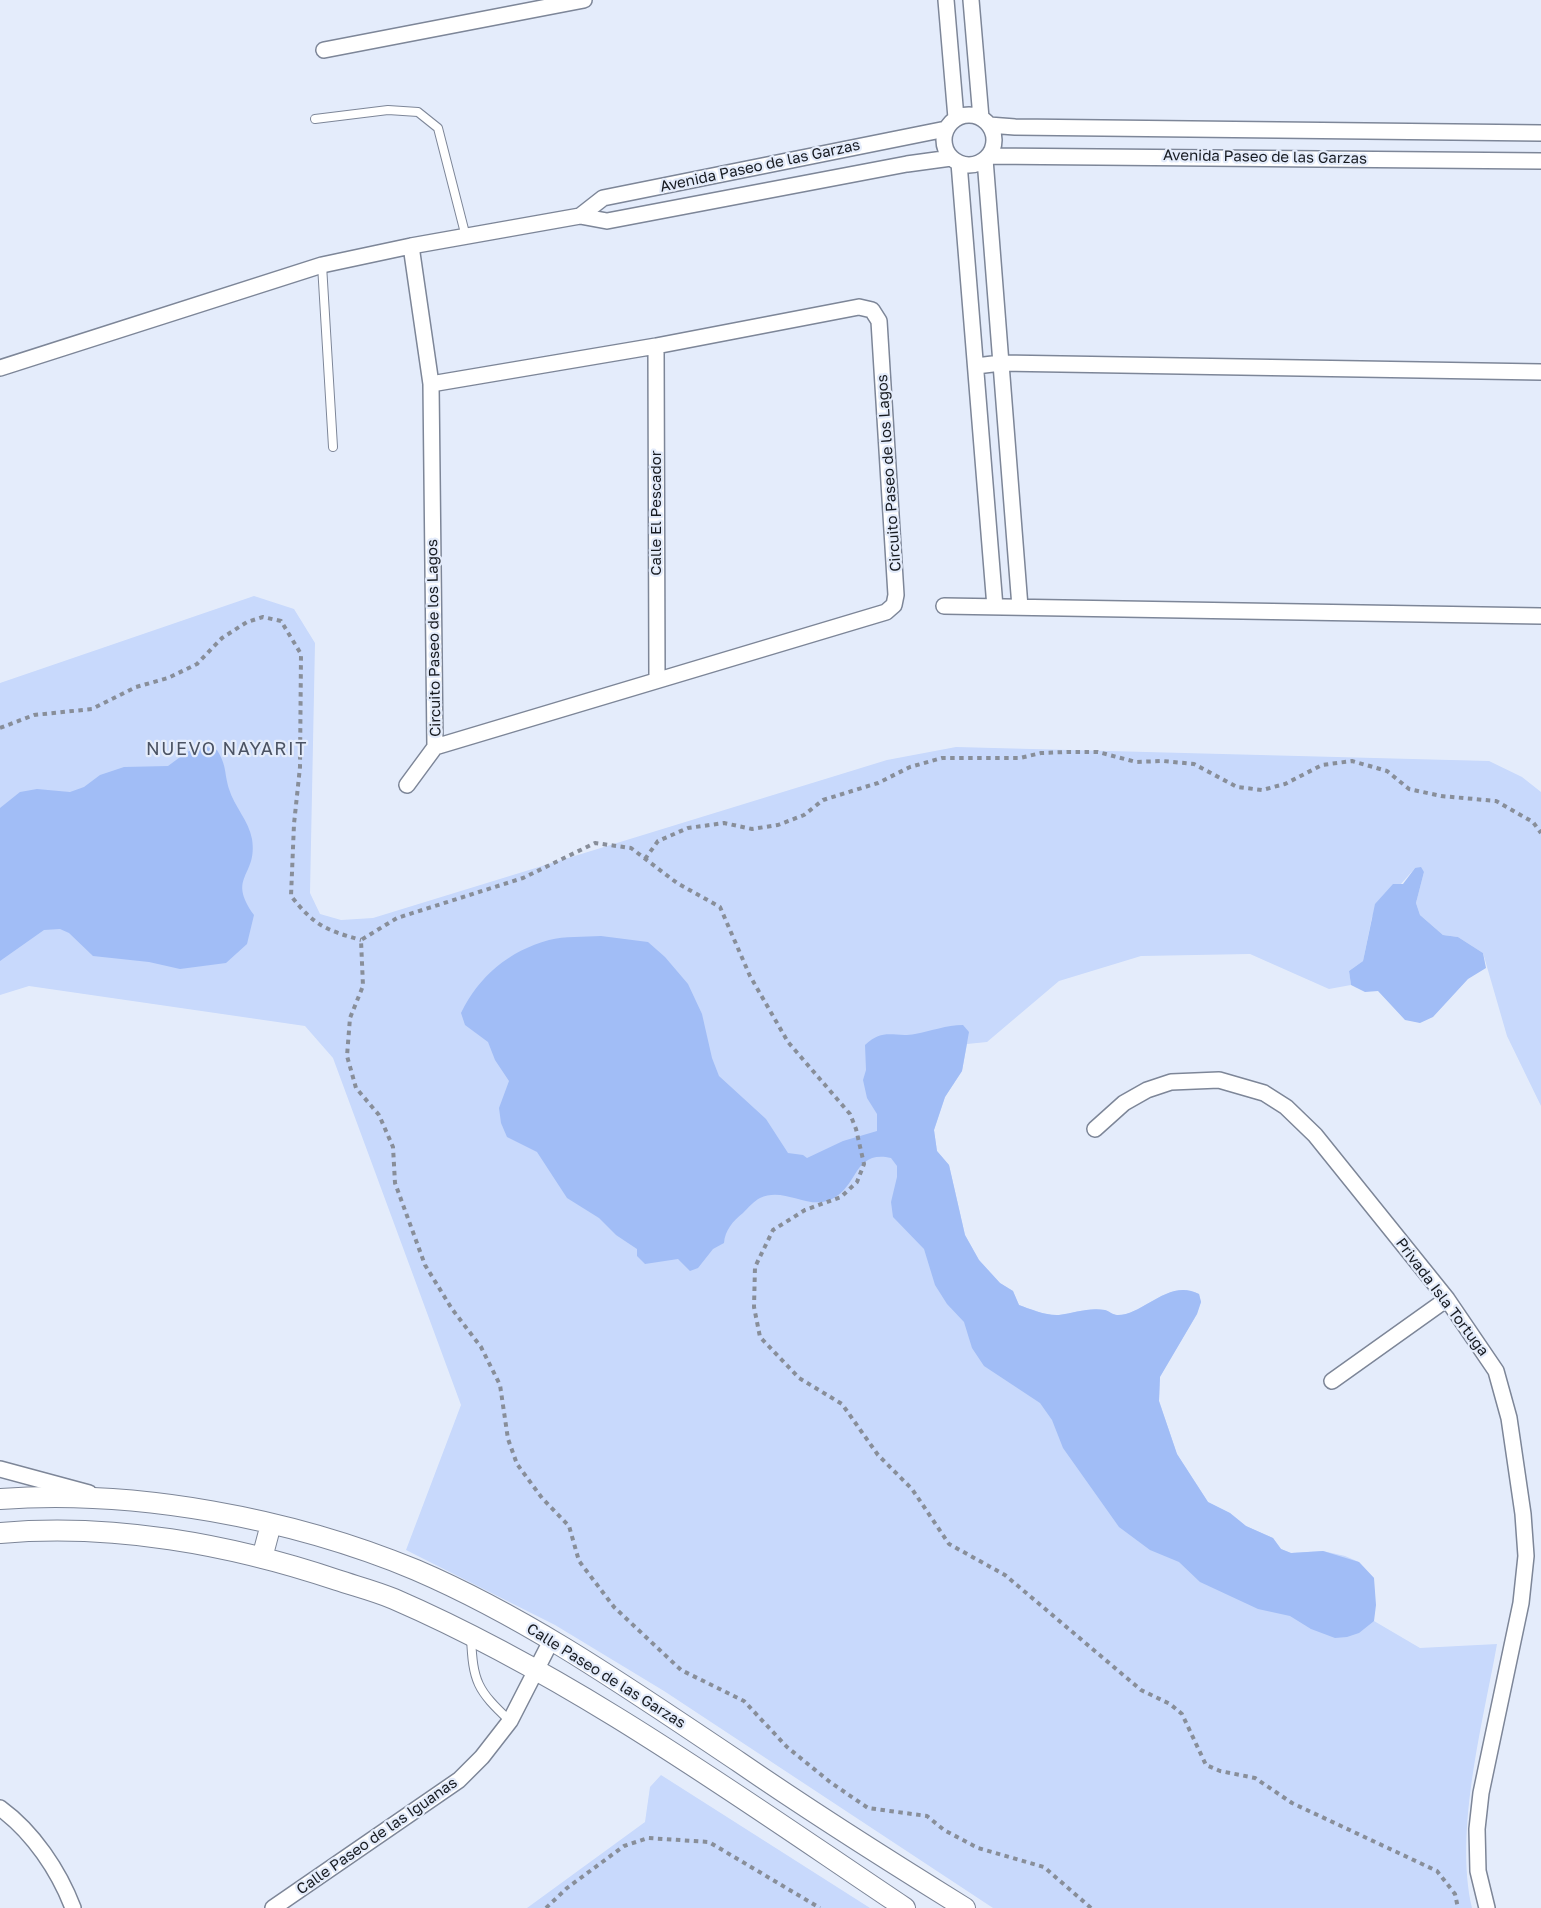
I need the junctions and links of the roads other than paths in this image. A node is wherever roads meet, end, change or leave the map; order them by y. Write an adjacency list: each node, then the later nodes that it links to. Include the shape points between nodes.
1 (584, 0): 4 (street)
2 (946, 0): 7 (street)
3 (971, 0): 6 (street)
4 (324, 50)
5 (315, 119): 13 (lane, via 388,110 418,112 438,128)
6 (985, 121): 7 (street, via 968,114); 8 (street, Avenida Paseo de las Garzas, via 1015,127); 9 (street, via 994,135 994,146)
7 (951, 124): 10 (street, via 943,139 945,149); 12 (street, Avenida Paseo de las Garzas, via 603,198)
8 (1541, 133)
9 (986, 157): 10 (street, via 968,165); 11 (street, Avenida Paseo de las Garzas); 17 (street)
10 (955, 161): 12 (street, Avenida Paseo de las Garzas, via 907,164 607,221); 18 (street)
11 (1541, 161)
12 (580, 216): 13 (street, Avenida Paseo de las Garzas)
13 (466, 237): 14 (street, Avenida Paseo de las Garzas)
14 (411, 246): 15 (street, Avenida Paseo de las Garzas); 21 (street, Circuito Paseo de los Lagos)
15 (322, 266): 19 (street, Avenida Paseo de las Garzas); 22 (lane)
16 (656, 346): 21 (street, Circuito Paseo de los Lagos); 27 (street, Calle El Pescador); 27 (street, Circuito Paseo de los Lagos, via 859,307 872,310 879,321 896,595 894,605 886,612)
17 (1001, 363): 18 (street); 20 (street); 25 (street)
18 (976, 366): 24 (street)
19 (0, 368)
20 (1541, 372)
21 (431, 384): 28 (street, Circuito Paseo de los Lagos)
22 (333, 447)
23 (944, 606): 24 (street)
24 (995, 607): 25 (street)
25 (1020, 607): 26 (street)
26 (1541, 616)
27 (657, 680): 28 (street, Circuito Paseo de los Lagos)
28 (435, 747): 29 (street, Circuito Paseo de los Lagos)
29 (406, 785)
30 (1095, 1129): 31 (street, Privada Isla Tortuga, via 1124,1103 1171,1082 1219,1080 1264,1093 1286,1107 1315,1135)
31 (1447, 1299): 32 (street); 48 (street, Privada Isla Tortuga, via 1496,1371 1509,1418 1524,1524 1526,1556 1521,1603 1477,1829 1478,1871)
32 (1332, 1381)
33 (0, 1469): 35 (street)
34 (0, 1499): 35 (street, Calle Paseo de las Garzas)
35 (112, 1499): 36 (street, Calle Paseo de las Garzas)
36 (271, 1524): 38 (street); 40 (street, Calle Paseo de las Garzas, via 415,1570)
37 (0, 1533): 38 (street, Calle Paseo de las Garzas, via 109,1534 189,1542)
38 (262, 1558): 39 (street, Calle Paseo de las Garzas, via 392,1598)
39 (471, 1635): 41 (street, Calle Paseo de las Garzas); 42 (lane, via 472,1668 484,1697)
40 (552, 1639): 41 (street, Calle Paseo de las Iguanas); 47 (street, Calle Paseo de las Garzas)
41 (536, 1669): 42 (street, Calle Paseo de las Iguanas); 46 (street, Calle Paseo de las Garzas)
42 (510, 1721): 45 (street, Calle Paseo de las Iguanas, via 459,1780)
43 (0, 1808): 44 (street, via 27,1832 64,1885)
44 (73, 1908)
45 (273, 1908)
46 (905, 1908)
47 (965, 1908)
48 (1487, 1908)

